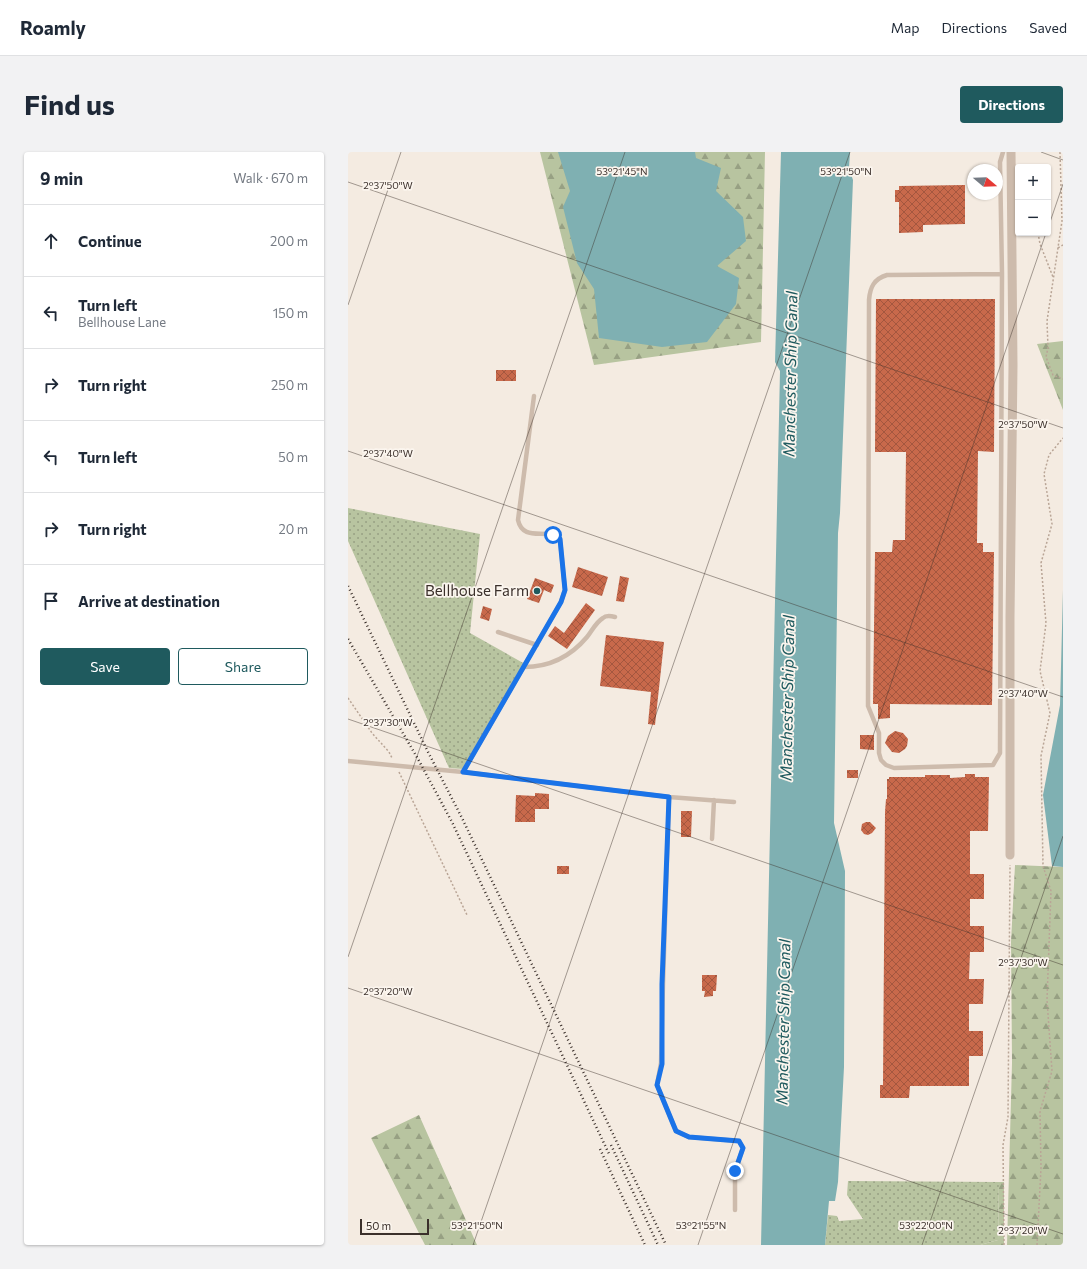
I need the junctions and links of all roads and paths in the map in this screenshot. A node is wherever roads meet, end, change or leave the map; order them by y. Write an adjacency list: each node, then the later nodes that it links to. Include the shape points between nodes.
1 (1003, 152): 7 (lane, via 1000,162)
2 (1011, 152): 24 (street, via 1013,365)
3 (1060, 152): 6 (path, via 1062,221)
4 (1039, 236): 8 (path)
5 (1063, 245): 6 (path)
6 (1057, 249): 8 (path)
7 (1002, 274): 7 (lane, via 887,275 873,283 870,290 868,706 879,733 881,760 894,768 993,765 1000,753)
8 (1053, 279): 9 (path, via 1047,321 1046,357 1053,375)
9 (1063, 379)
10 (534, 396): 14 (lane, via 518,520 523,530 529,533 553,535 560,539 565,590)
11 (1063, 438): 28 (path, via 1049,455 1044,474 1052,524 1041,563 1046,623 1040,671 1050,713 1041,756 1043,866 1051,891 1047,1000 1052,1071 1040,1111 1041,1168)
12 (615, 616): 15 (lane, via 602,618 577,648 566,656 552,663)
13 (498, 632): 14 (lane)
14 (537, 645): 15 (lane)
15 (524, 667): 19 (lane)
16 (348, 698): 18 (path, via 372,733 389,752)
17 (348, 761): 18 (lane)
18 (396, 766): 19 (lane); 25 (path)
19 (463, 772): 20 (lane)
20 (669, 797): 21 (lane); 26 (lane, via 662,984 662,1064 657,1085 676,1131 689,1137 739,1141 743,1148 735,1171)
21 (714, 800): 22 (lane); 23 (lane)
22 (734, 802)
23 (712, 839)
24 (1010, 855): 27 (path, via 1008,1117 1003,1145)
25 (467, 915)
26 (735, 1210)
27 (1004, 1245)
28 (1037, 1245)

